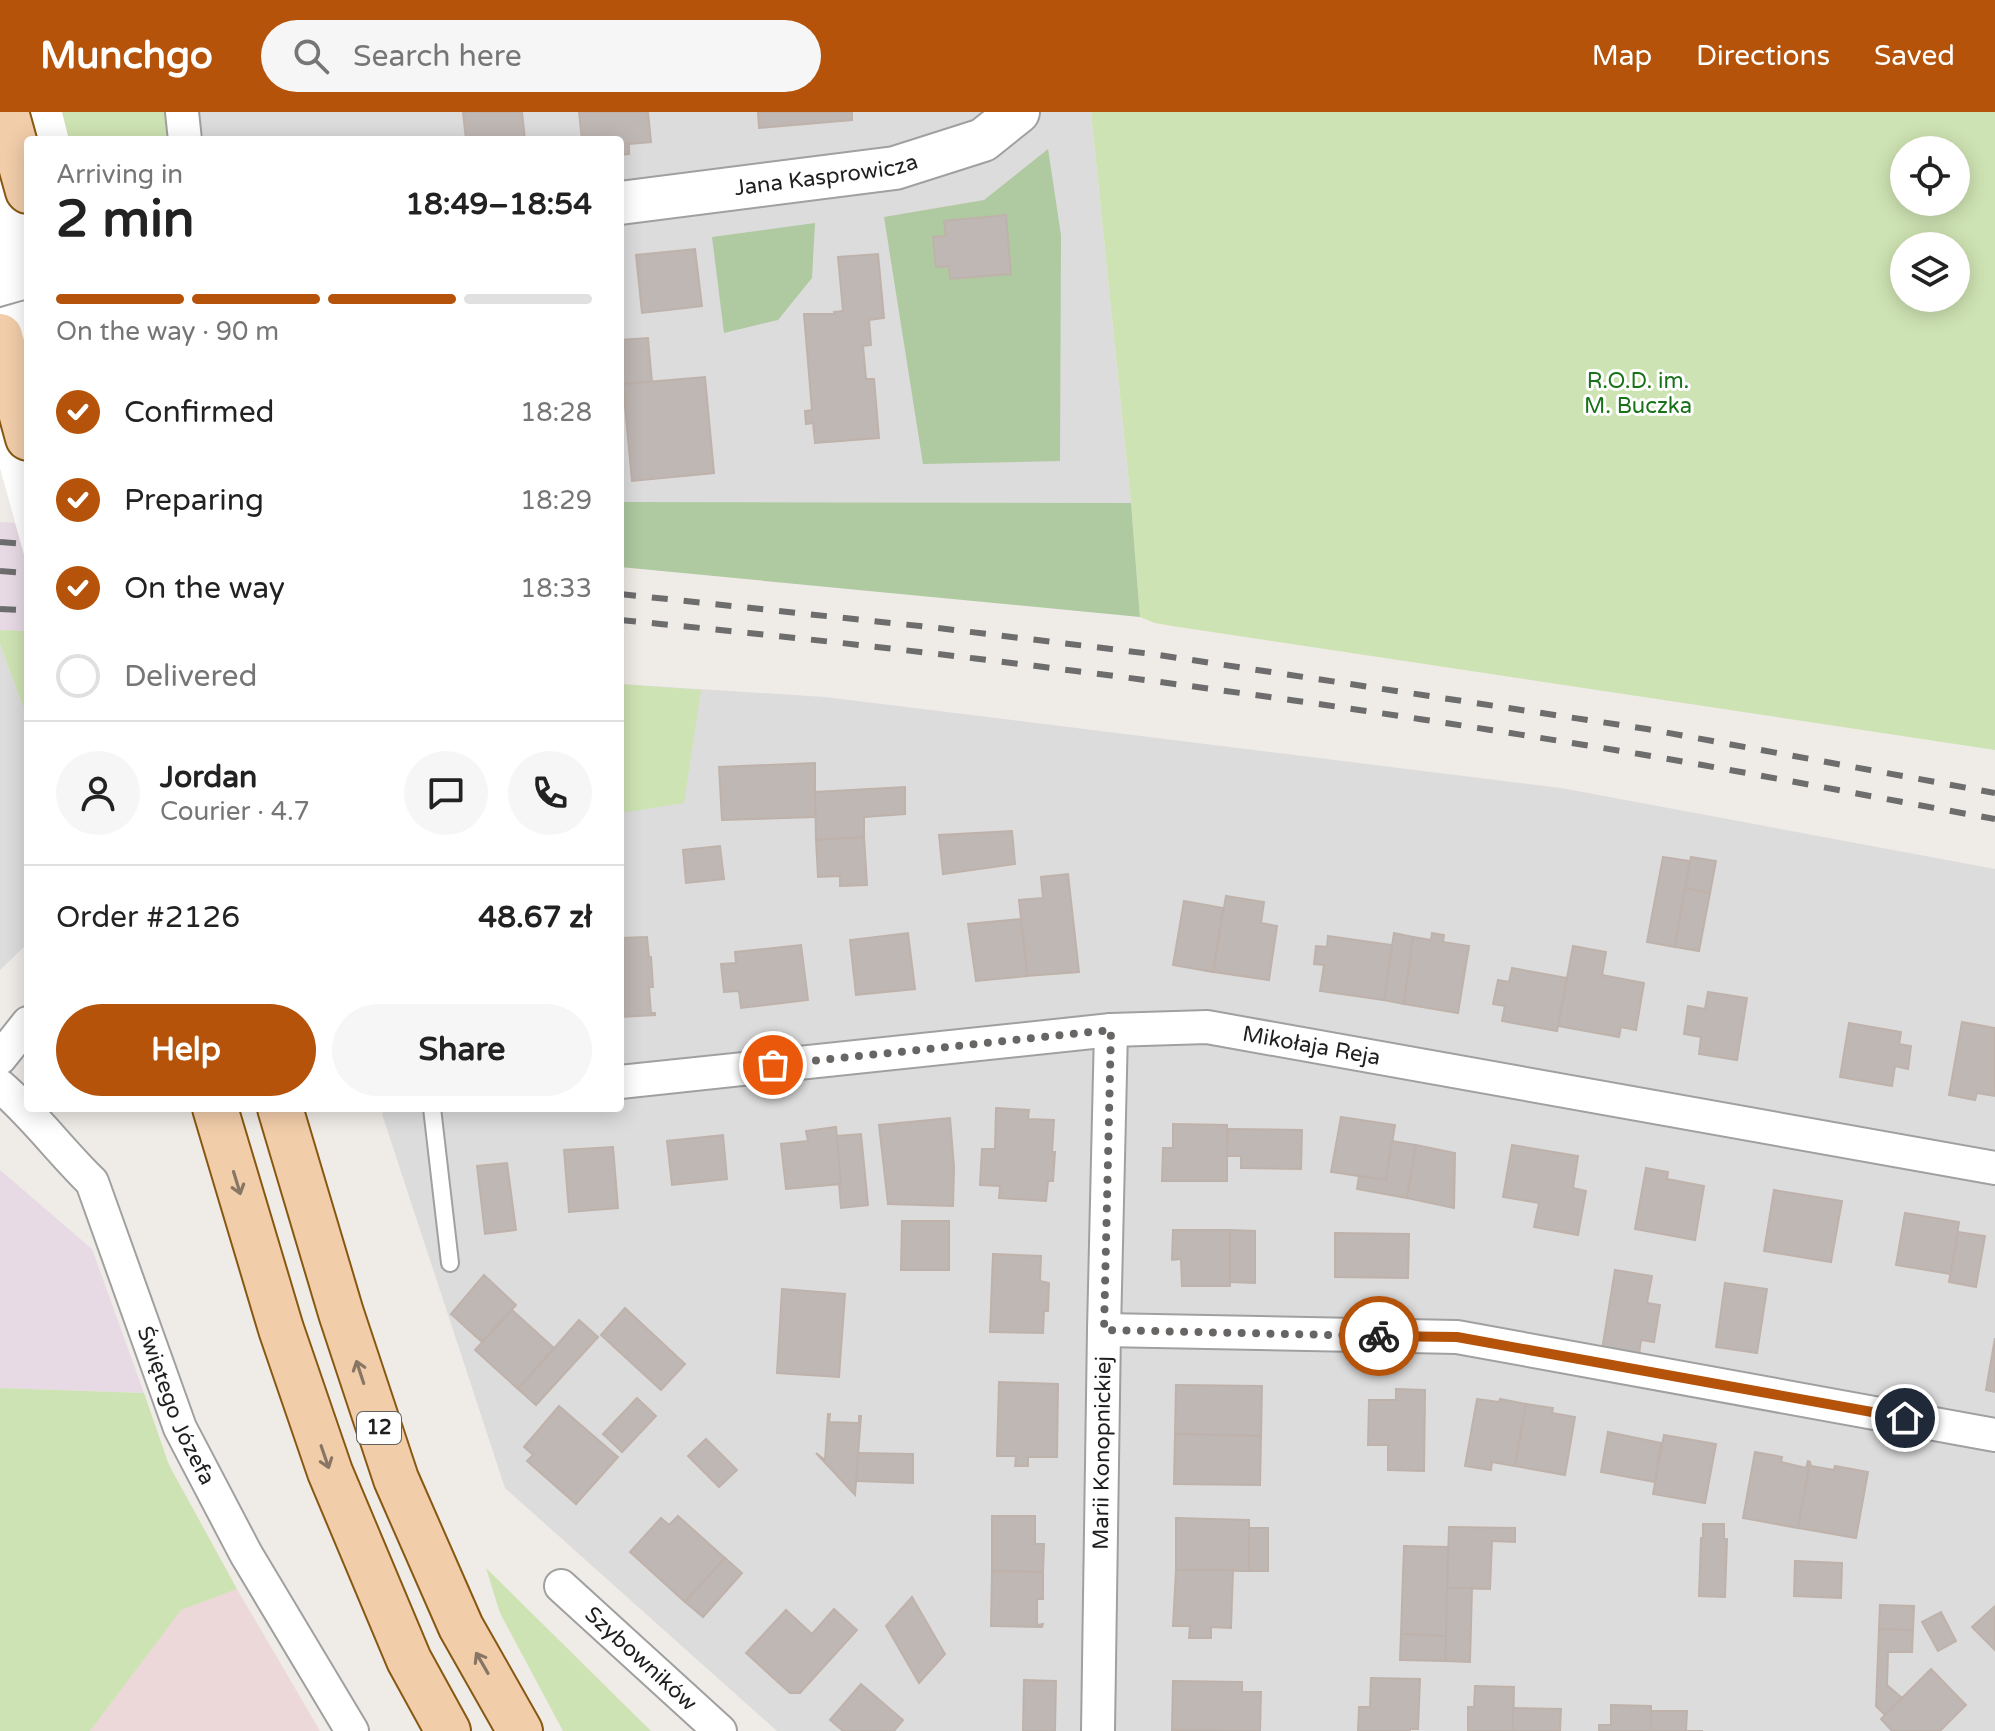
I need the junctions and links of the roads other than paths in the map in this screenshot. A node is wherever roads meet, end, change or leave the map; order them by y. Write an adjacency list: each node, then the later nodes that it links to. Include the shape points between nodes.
1 (6, 112): 5 (main road)
2 (182, 112): 4 (street)
3 (1018, 112): 6 (street, Jana Kasprowicza, via 983,140 895,168)
4 (185, 136)
5 (24, 177)
6 (624, 202)
7 (24, 323): 8 (street)
8 (0, 330)
9 (0, 336): 10 (main road)
10 (24, 423)
11 (24, 1028): 13 (street)
12 (1111, 1030): 14 (street, Mikołaja Reja); 21 (street, Mikołaja Reja, via 1207,1027); 23 (street, Marii Konopnickiej)
13 (0, 1058)
14 (624, 1082)
15 (0, 1086): 16 (street, Świętego Józefa)
16 (24, 1107)
17 (28, 1112): 26 (street, Świętego Józefa, via 92,1182 180,1428 246,1554)
18 (216, 1112): 27 (main road, one-way to 27, via 330,1472 409,1660)
19 (281, 1112): 28 (main road, 12, one-way to 19, via 461,1627 396,1479)
20 (432, 1112): 22 (lane)
21 (1995, 1168)
22 (450, 1263)
23 (1104, 1330): 24 (street, via 1457,1337); 30 (street, Marii Konopnickiej)
24 (1995, 1435)
25 (561, 1586): 29 (street, Szybowników)
26 (352, 1731)
27 (448, 1731)
28 (520, 1731)
29 (720, 1731)
30 (1098, 1731)

